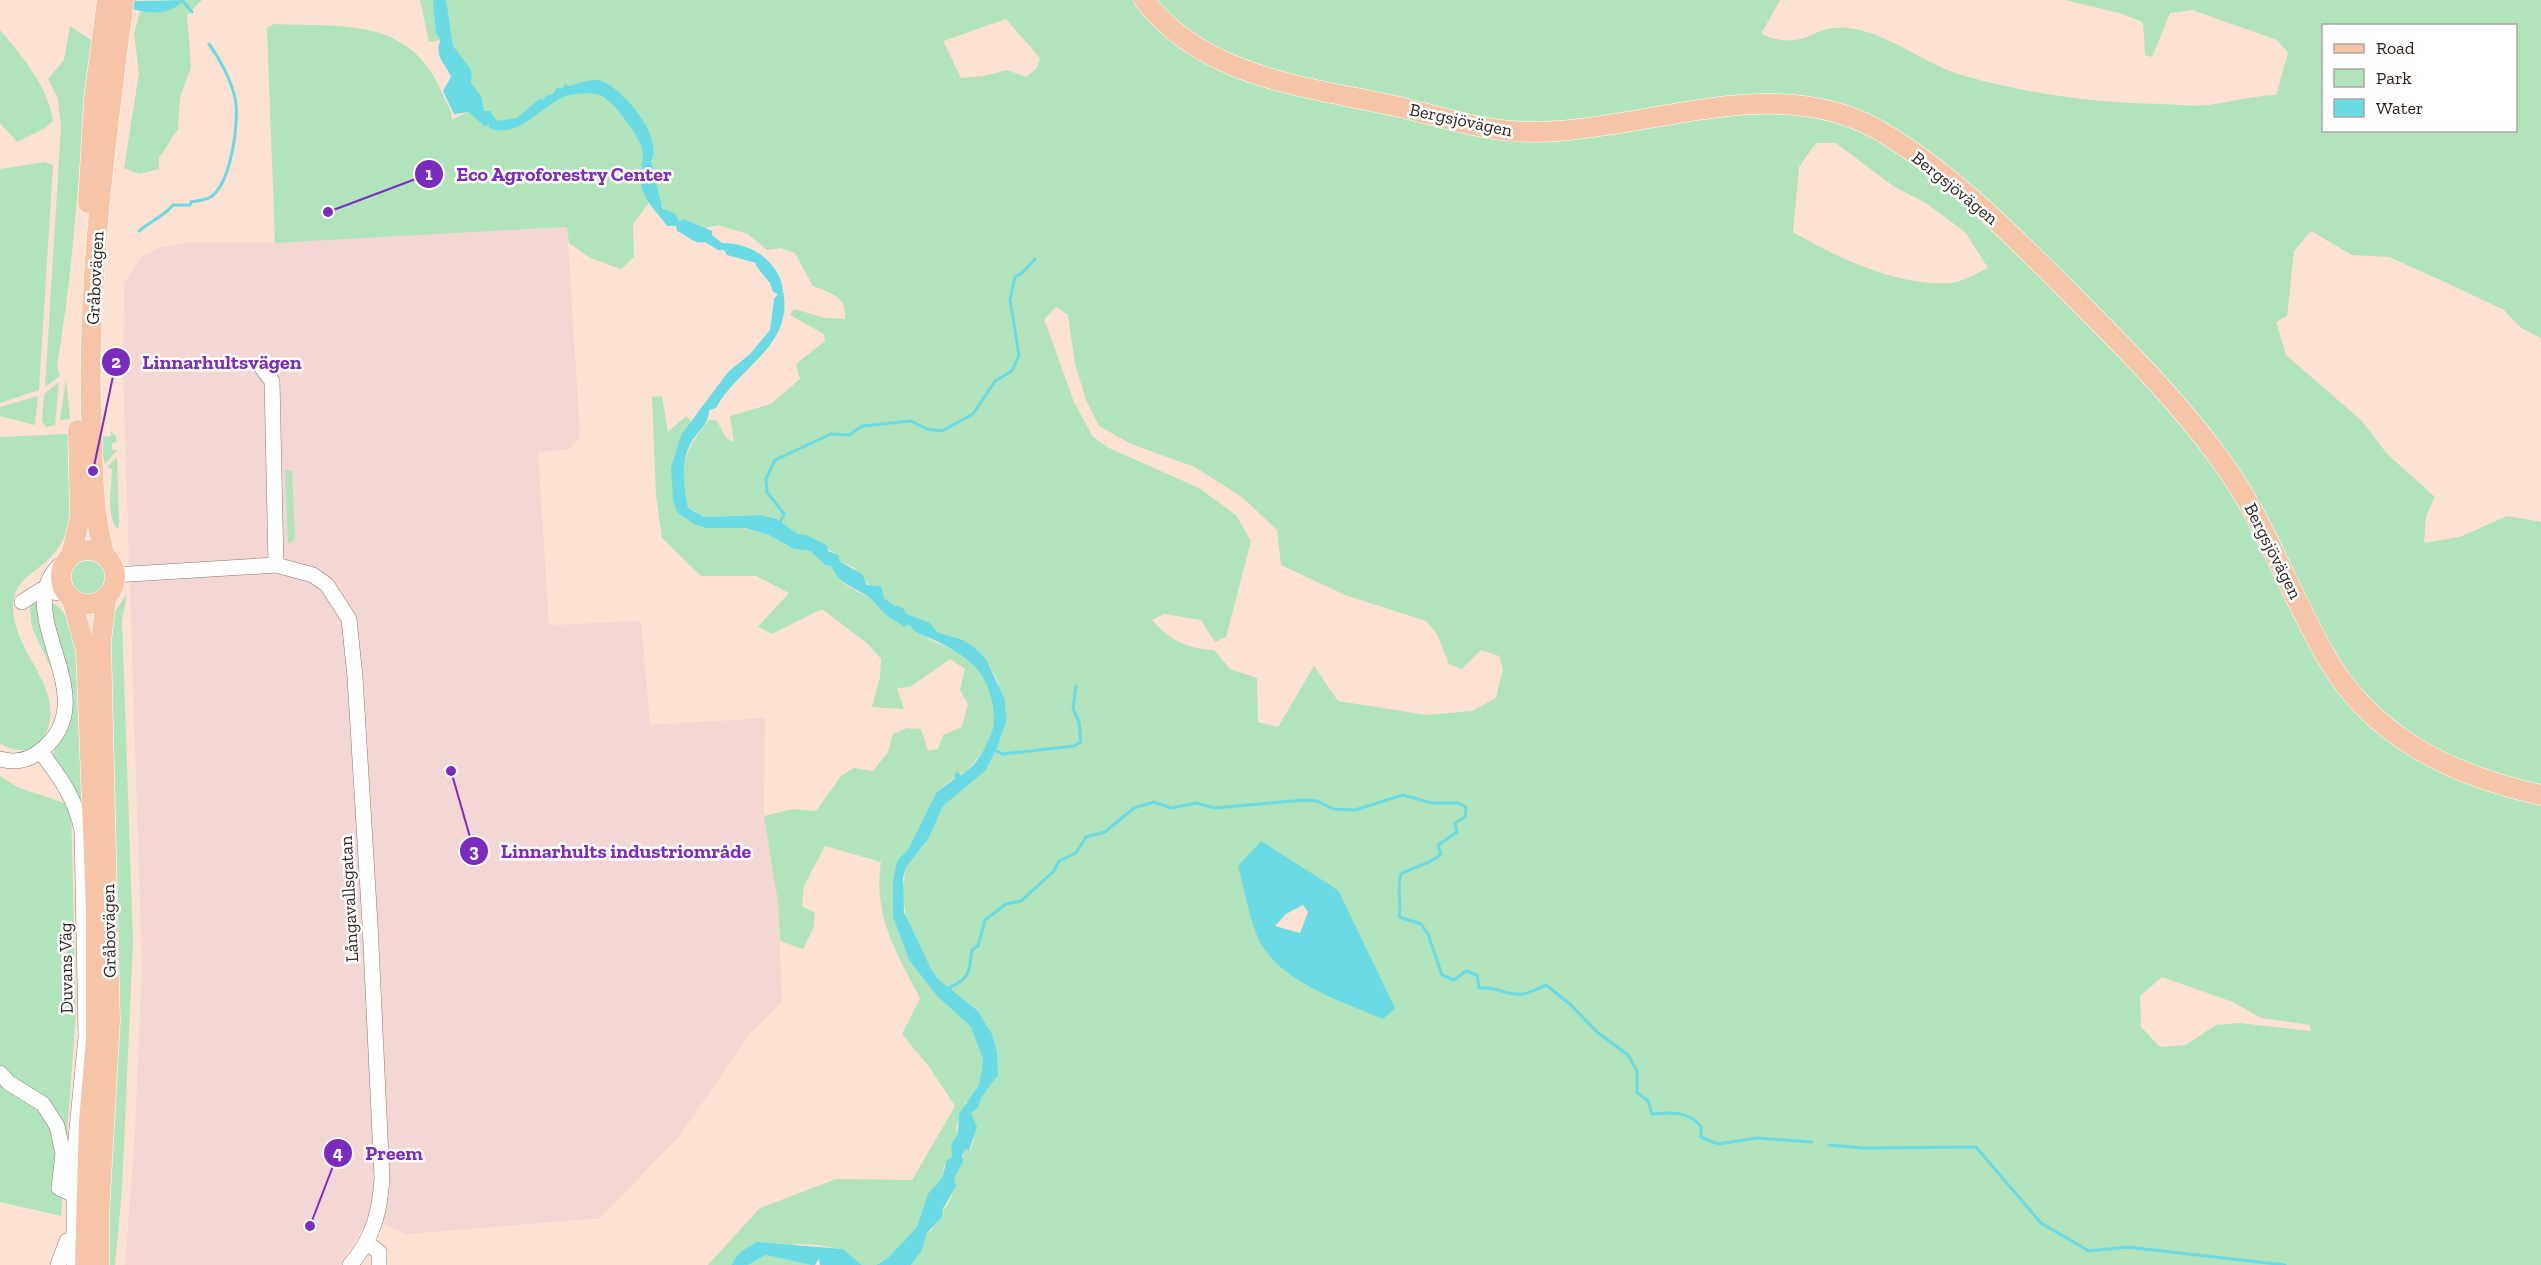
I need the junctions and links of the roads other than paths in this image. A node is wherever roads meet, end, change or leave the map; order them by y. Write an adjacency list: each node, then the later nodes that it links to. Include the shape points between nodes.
1 (107, 0): 4 (main road, Gråbovägen)
2 (124, 0): 4 (main road, Gråbovägen)
3 (1144, 0): 15 (main road, Bergsjövägen, via 1161,21 1187,42 1240,70 1494,131 1577,130 1732,106 1778,103 1827,109 1877,129 1937,172 2022,245 2188,418 2246,497 2323,653 2368,713 2405,743 2442,764)
4 (103, 97): 6 (main road, Gråbovägen, via 90,405 98,531); 7 (main road, Gråbovägen, via 77,368 80,517)
5 (262, 368): 8 (street, via 272,381)
6 (105, 556): 7 (main road, via 88,550); 9 (main road, Gråbovägen)
7 (69, 558): 10 (main road, Gråbovägen, via 60,577); 10 (street, via 36,577 24,592 20,612 41,590)
8 (276, 565): 9 (street, Långavallsgatan); 19 (street, Långavallsgatan, via 313,575 327,585 349,619 382,1178 381,1205)
9 (115, 575): 11 (main road, Gråbovägen)
10 (69, 597): 11 (main road, via 87,605); 22 (main road, Gråbovägen, via 86,651 96,907 96,1041 88,1121)
11 (106, 597): 23 (main road, Gråbovägen, via 101,642 110,1021)
12 (44, 675): 13 (street, via 55,693 59,717 56,733)
13 (40, 752): 14 (street, via 24,760); 17 (street, Duvans Väg, via 69,791 82,831 86,1037)
14 (0, 759)
15 (2541, 795)
16 (0, 1073): 17 (street, via 43,1104 57,1126 63,1154 59,1188)
17 (74, 1195): 18 (street, Duvans Väg)
18 (73, 1240): 20 (street, via 67,1242); 21 (street, Duvans Väg)
19 (367, 1243): 24 (street, Långavallsgatan); 25 (street, via 379,1252)
20 (58, 1265)
21 (74, 1265)
22 (85, 1265)
23 (99, 1265)
24 (350, 1265)
25 (379, 1265)

